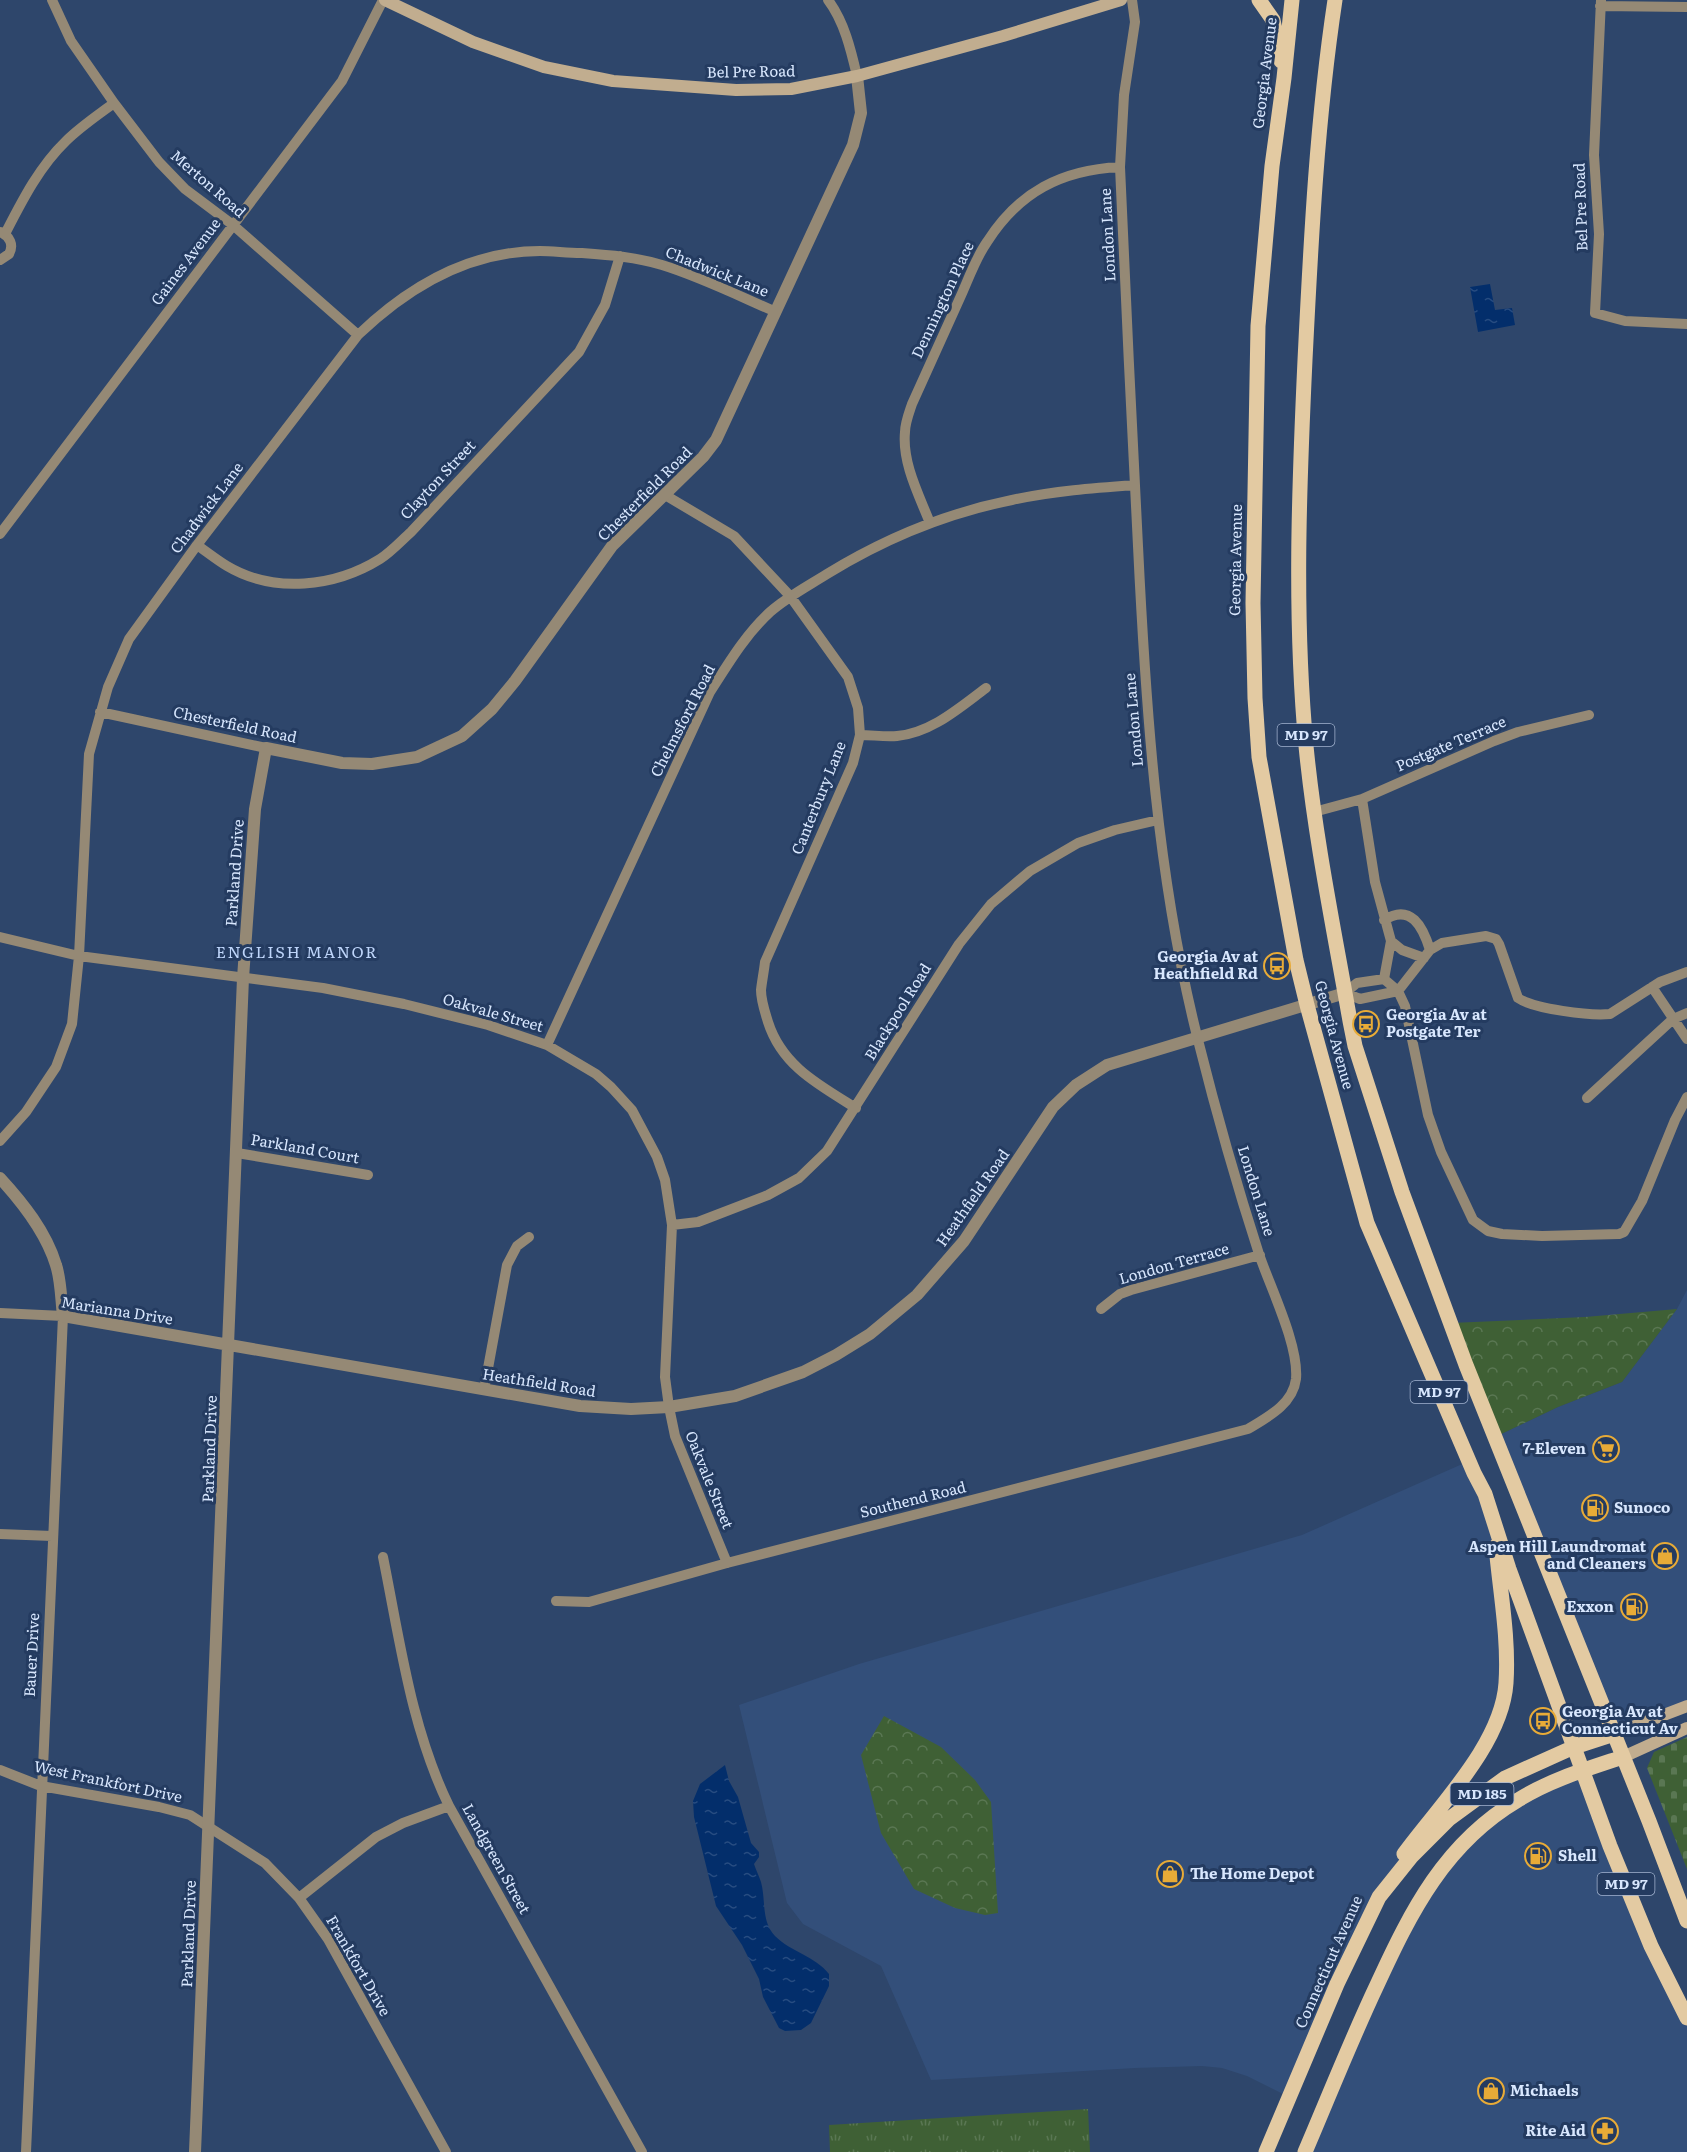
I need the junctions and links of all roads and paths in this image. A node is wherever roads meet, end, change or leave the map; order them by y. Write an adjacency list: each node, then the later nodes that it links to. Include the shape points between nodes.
1 (52, 0): 15 (street, Merton Road, via 71,41)
2 (384, 0): 13 (main road, Bel Pre Road, via 473,42 544,68 613,81 736,90 791,89); 17 (street, Gaines Avenue, via 342,81)
3 (828, 0): 13 (street, Chesterfield Road)
4 (1121, 0): 13 (main road, Bel Pre Road)
5 (1132, 0): 16 (street, London Lane, via 1135,22 1124,95)
6 (1259, 0): 14 (main road, via 1273,20)
7 (1292, 0): 14 (main road, Georgia Avenue / MD 97)
8 (1335, 0): 12 (main road, Georgia Avenue / MD 97)
9 (1346, 0): 12 (main road)
10 (1600, 3): 11 (street, Bel Pre Road); 22 (street, Bel Pre Road, via 1594,155 1599,234 1595,313 1625,321)
11 (1687, 7)
12 (1324, 72): 36 (main road, Georgia Avenue / MD 97, via 1310,258 1297,584 1306,746)
13 (857, 76): 21 (street, Chesterfield Road, via 861,113 853,145)
14 (1284, 78): 49 (main road, Georgia Avenue / MD 97, via 1258,326 1255,698 1259,757)
15 (114, 103): 17 (street, Merton Road, via 185,189); 18 (street, via 66,140 43,168)
16 (1120, 167): 24 (street, London Lane); 26 (street, Dennington Place, via 1093,168 1046,184 1010,211 986,243 912,404 905,432 913,479)
17 (233, 225): 23 (street, Merton Road); 27 (street, Gaines Avenue)
18 (3, 233): 20 (street, via 11,241 11,250)
19 (620, 256): 21 (street, Chadwick Lane, via 690,274); 23 (street, Chadwick Lane, via 539,251 471,262 409,292); 28 (street, Clayton Street, via 605,305 579,352 411,532 381,559 346,576 286,584 251,577 228,567)
20 (0, 260)
21 (776, 312): 25 (street, Chesterfield Road, via 716,440)
22 (1687, 324)
23 (358, 334): 28 (street, Chadwick Lane)
24 (1135, 485): 26 (street, Chelmsford Road, via 1011,500); 37 (street, London Lane, via 1145,691)
25 (665, 495): 29 (street, Canterbury Lane, via 734,536); 34 (street, Chesterfield Road, via 612,546 515,681 462,736 417,757 372,764 342,763)
26 (930, 523): 29 (street, Chelmsford Road, via 860,554)
27 (0, 534)
28 (197, 545): 31 (street, Chadwick Lane, via 129,639)
29 (790, 596): 33 (street, Canterbury Lane, via 848,677 858,708); 54 (street, Chelmsford Road, via 741,645 710,692)
30 (986, 688): 33 (street, via 943,720 920,731 898,736)
31 (100, 712): 34 (street, Chesterfield Road); 42 (street, Chadwick Lane, via 89,754)
32 (1589, 715): 35 (street, Postgate Terrace, via 1518,732)
33 (860, 735): 57 (street, Canterbury Lane, via 853,763 765,962 761,992 781,1050 813,1082)
34 (266, 748): 44 (street, Parkland Drive, via 255,809)
35 (1362, 799): 36 (street, Postgate Terrace); 38 (street)
36 (1314, 812): 48 (main road, Georgia Avenue / MD 97)
37 (1158, 820): 52 (street, London Lane, via 1174,927); 57 (street, Blackpool Road, via 1078,843 1029,871 991,904 959,944)
38 (1384, 920): 40 (street); 41 (street, via 1397,915 1418,922 1423,928)
39 (0, 937): 42 (street, Oakvale Street)
40 (1390, 941): 41 (street, via 1402,950); 45 (street)
41 (1427, 954): 46 (street, via 1442,943 1486,936 1496,939 1518,998 1544,1007 1610,1014); 47 (street)
42 (79, 956): 44 (street, Oakvale Street); 58 (street, Chadwick Lane, via 72,1024 56,1067 26,1112)
43 (1687, 972): 46 (street)
44 (243, 978): 54 (street, Oakvale Street, via 404,1004); 59 (street, Parkland Drive)
45 (1384, 979): 47 (street); 48 (street, via 1357,983)
46 (1652, 987): 51 (street)
47 (1398, 991): 48 (street, via 1360,999); 55 (street, via 1441,1152 1473,1220 1488,1231 1542,1236 1624,1232 1642,1201)
48 (1345, 993): 49 (street, Heathfield Road); 80 (main road, Georgia Avenue / MD 97, via 1355,1046 1402,1192)
49 (1307, 1005): 52 (street, Heathfield Road); 72 (main road, Georgia Avenue / MD 97, via 1367,1223)
50 (1687, 1013): 51 (street)
51 (1673, 1018): 53 (street); 56 (street)
52 (1197, 1037): 64 (street, London Lane); 70 (street, Heathfield Road, via 1107,1065 1076,1085 1053,1107 964,1241 917,1295 870,1334 803,1372 735,1396)
53 (1687, 1039)
54 (547, 1045): 62 (street, Oakvale Street, via 596,1074 632,1110 665,1180)
55 (1687, 1097)
56 (1587, 1098)
57 (856, 1108): 62 (street, Blackpool Road, via 827,1150 800,1178 729,1211 698,1222)
58 (0, 1141)
59 (237, 1153): 60 (street, Parkland Court); 68 (street, Parkland Drive)
60 (368, 1175)
61 (0, 1178): 67 (street, Bauer Drive, via 48,1242 57,1267)
62 (672, 1225): 70 (street, Oakvale Street, via 665,1377)
63 (529, 1237): 69 (street, via 517,1246 507,1265)
64 (1260, 1255): 65 (street, London Terrace, via 1131,1290); 71 (street, London Lane, via 1294,1352 1296,1381 1288,1399)
65 (1101, 1309)
66 (0, 1313): 67 (street, Marianna Drive)
67 (63, 1316): 68 (street, Marianna Drive); 74 (street, Bauer Drive)
68 (229, 1345): 69 (street, Heathfield Road); 87 (street, Parkland Drive)
69 (484, 1390): 70 (street, Heathfield Road, via 580,1407)
70 (669, 1407): 76 (street, Oakvale Street, via 675,1436)
71 (1274, 1414): 76 (street, Southend Road, via 1228,1435)
72 (1493, 1520): 81 (main road, Georgia Avenue / MD 97); 88 (main road, via 1506,1653 1506,1685 1498,1720 1484,1748 1400,1859)
73 (0, 1534): 74 (street)
74 (52, 1536): 85 (street, Bauer Drive)
75 (383, 1557): 86 (street, Landgreen Street, via 416,1719 434,1775)
76 (727, 1563): 77 (street, Southend Road, via 589,1602)
77 (556, 1601)
78 (1687, 1706): 80 (main road, Connecticut Avenue)
79 (1687, 1728): 82 (main road)
80 (1614, 1734): 81 (main road, Connecticut Avenue / MD 185); 82 (main road, Georgia Avenue / MD 97)
81 (1574, 1747): 84 (main road, Georgia Avenue / MD 97); 88 (main road, Connecticut Avenue / MD 185, via 1527,1766 1449,1819)
82 (1623, 1757): 84 (main road, MD 185); 90 (main road, Georgia Avenue / MD 97)
83 (0, 1770): 85 (street, West Frankfort Drive)
84 (1582, 1771): 91 (main road, Georgia Avenue / MD 97, via 1651,1946); 97 (main road, MD 185, via 1532,1792 1502,1810 1473,1833 1433,1880 1414,1908 1369,2001)
85 (41, 1786): 87 (street, West Frankfort Drive, via 159,1807 190,1815); 92 (street, Bauer Drive)
86 (449, 1806): 89 (street, via 376,1838); 95 (street, Landgreen Street)
87 (208, 1826): 89 (street, Frankfort Drive, via 265,1863); 93 (street, Parkland Drive)
88 (1379, 1897): 96 (main road, Connecticut Avenue / MD 185, via 1337,1984)
89 (299, 1898): 94 (street, Frankfort Drive, via 328,1939)
90 (1687, 1921)
91 (1687, 2018)
92 (26, 2152)
93 (195, 2152)
94 (446, 2152)
95 (642, 2152)
96 (1266, 2152)
97 (1305, 2152)

